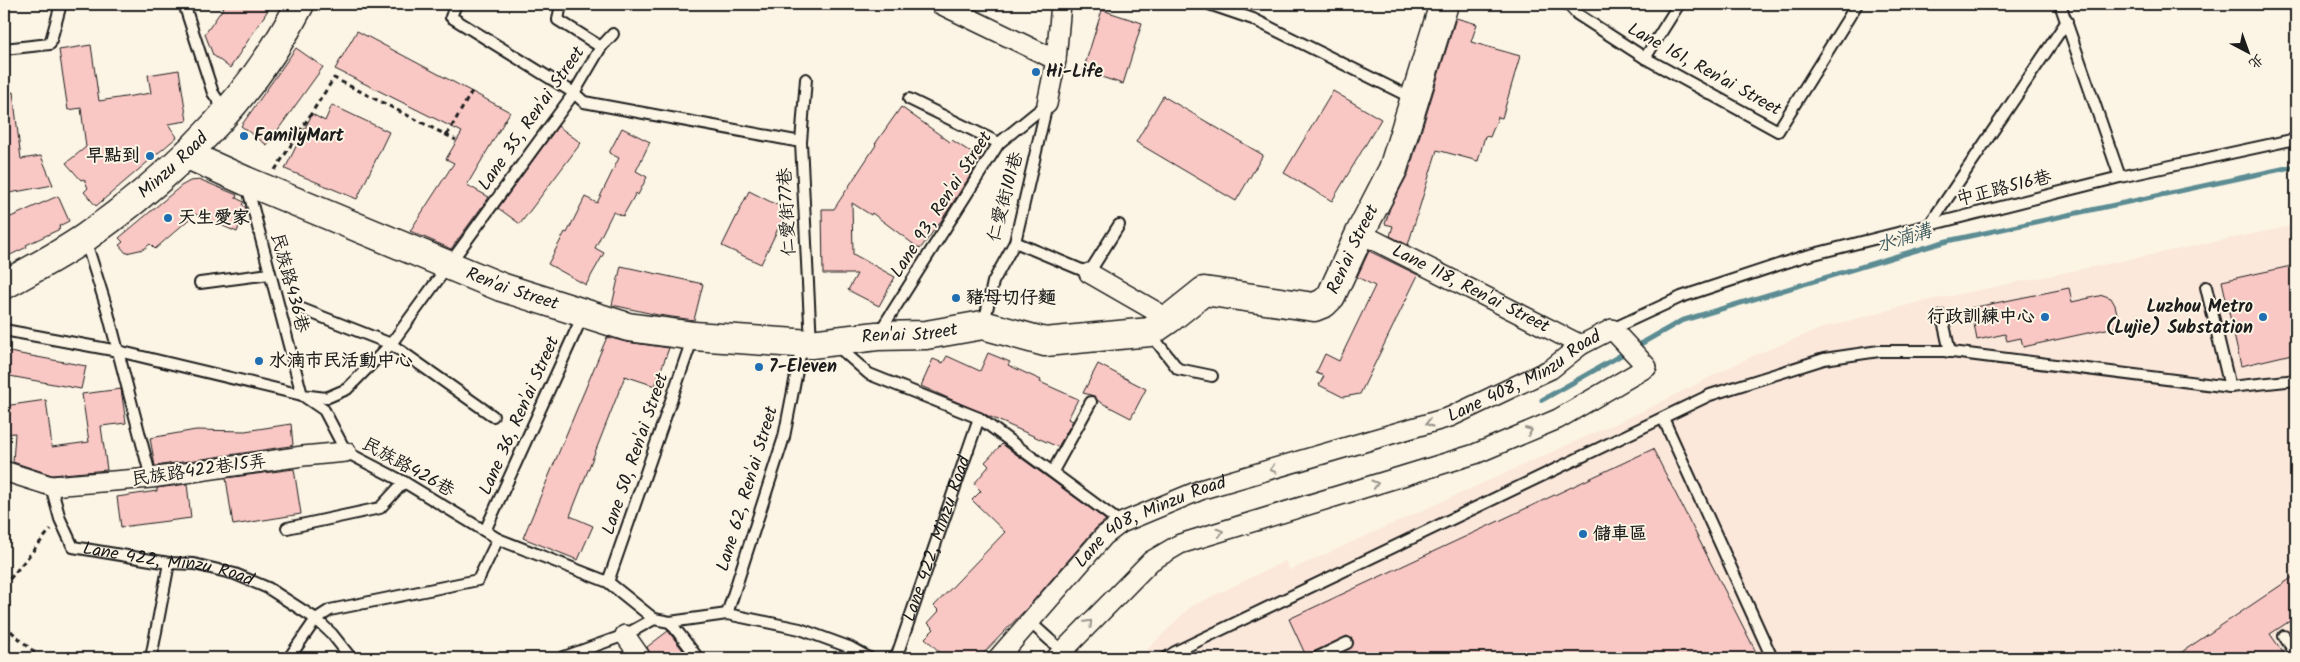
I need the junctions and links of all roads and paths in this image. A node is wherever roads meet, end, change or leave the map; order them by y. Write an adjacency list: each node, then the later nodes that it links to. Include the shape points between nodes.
1 (61, 4): 17 (lane, via 50,44)
2 (184, 4): 26 (lane, via 213,93)
3 (300, 4): 26 (street, Minzu Road, via 283,37)
4 (456, 4): 22 (lane, via 451,18)
5 (561, 4): 16 (lane, Lane 35, Ren'ai Street, via 558,20)
6 (940, 4): 19 (street)
7 (1061, 4): 19 (street)
8 (1209, 4): 24 (lane, via 1252,19)
9 (1444, 4): 24 (street, Ren'ai Street)
10 (1568, 4): 18 (lane, Lane 161, Ren'ai Street, via 1577,14)
11 (1678, 4): 18 (lane)
12 (1857, 4): 18 (lane, Lane 161, Ren'ai Street, via 1778,131)
13 (2060, 4): 14 (lane)
14 (2067, 21): 33 (lane); 36 (lane)
15 (614, 34): 16 (lane)
16 (601, 47): 22 (lane, Lane 35, Ren'ai Street)
17 (4, 49)
18 (1645, 58)
19 (1056, 60): 25 (street)
20 (806, 79): 30 (lane, 仁愛街77巷)
21 (472, 91): 27 (path)
22 (574, 93): 30 (lane, via 584,102); 40 (lane, Lane 35, Ren'ai Street)
23 (909, 99): 31 (lane)
24 (1413, 99): 37 (street, Ren'ai Street, via 1393,169)
25 (1047, 104): 31 (lane, Lane 93, Ren'ai Street); 39 (lane, 仁愛街101巷)
26 (226, 112): 32 (street, Minzu Road)
27 (447, 135): 29 (path); 34 (path, via 334,78)
28 (2296, 139): 33 (lane, 中正路516巷)
29 (456, 140)
30 (802, 142): 55 (lane, 仁愛街77巷)
31 (999, 143): 54 (lane, Lane 93, Ren'ai Street)
32 (188, 155): 34 (street, Ren'ai Street); 38 (street, Minzu Road)
33 (2120, 178): 36 (lane, 中正路516巷)
34 (255, 184): 40 (street, Ren'ai Street); 42 (lane, 民族路436巷)
35 (1119, 224): 41 (lane)
36 (1930, 224): 51 (lane, 中正路516巷, via 1802,256 1681,298)
37 (1360, 233): 50 (street, Ren'ai Street, via 1332,296 1324,304 1314,307 1204,291); 57 (street, Lane 118, Ren'ai Street)
38 (85, 238): 44 (street, Minzu Road); 58 (lane)
39 (1014, 242): 41 (lane); 49 (lane, 仁愛街101巷, via 993,282)
40 (450, 264): 47 (street, Ren'ai Street, via 501,287); 56 (lane)
41 (1089, 273): 50 (street)
42 (270, 274): 43 (lane); 63 (lane, 民族路436巷)
43 (200, 283)
44 (4, 285)
45 (2206, 287): 62 (lane)
46 (302, 309): 56 (lane)
47 (584, 314): 53 (street, Ren'ai Street, via 628,327); 77 (lane, Lane 36, Ren'ai Street)
48 (1942, 316): 59 (lane)
49 (983, 325): 50 (street, Ren'ai Street, via 1045,342); 54 (street, Ren'ai Street, via 926,335)
50 (1159, 326): 60 (lane, via 1178,369)
51 (1612, 329): 57 (street, Lane 408, Minzu Road); 93 (street, Lane 408, Minzu Road, one-way to 51, via 1151,561 1180,544 1475,454 1558,419 1647,367)
52 (4, 330): 58 (lane, 民族路426巷)
53 (694, 336): 55 (street, Ren'ai Street); 80 (lane, Lane 50, Ren'ai Street)
54 (877, 336): 55 (street, Ren'ai Street)
55 (815, 343): 66 (lane, via 869,374); 82 (lane, Lane 62, Ren'ai Street)
56 (391, 344): 63 (lane, via 347,388 326,398); 65 (lane)
57 (1582, 345): 75 (street, Lane 408, Minzu Road, one-way to 75, via 1551,369 1450,416 1203,490)
58 (118, 352): 63 (lane, 民族路426巷); 71 (lane)
59 (1950, 352): 62 (lane); 67 (lane, via 1879,351 1824,359 1710,395)
60 (1212, 376)
61 (2296, 380): 62 (lane)
62 (2230, 387)
63 (302, 395): 68 (lane, 民族路426巷, via 324,410)
64 (1092, 402): 69 (lane)
65 (493, 416)
66 (979, 418): 69 (lane); 101 (lane, Lane 422, Minzu Road)
67 (1663, 418): 103 (lane); 105 (lane)
68 (346, 452): 71 (street, 民族路422巷15弄); 72 (lane, 民族路426巷)
69 (1053, 471): 75 (lane)
70 (5, 475): 73 (street)
71 (151, 478): 73 (street, 民族路422巷15弄)
72 (404, 482): 76 (lane, via 380,508); 77 (lane, 民族路426巷)
73 (51, 486): 74 (lane, Lane 422, Minzu Road)
74 (60, 518): 79 (lane, Lane 422, Minzu Road, via 73,547); 81 (path)
75 (1122, 523): 86 (street, Lane 408, Minzu Road, via 1104,536)
76 (287, 528)
77 (485, 532): 78 (lane, 民族路426巷)
78 (498, 540): 80 (lane, 民族路426巷); 83 (lane, via 478,580 330,610)
79 (169, 563): 83 (lane, Lane 422, Minzu Road, via 194,564 235,574 268,588); 95 (lane)
80 (608, 582): 84 (lane, 民族路426巷)
81 (4, 586)
82 (727, 614): 85 (lane); 100 (lane, via 800,629)
83 (316, 619): 92 (lane); 96 (lane, Lane 422, Minzu Road)
84 (654, 619): 85 (lane); 88 (lane)
85 (670, 622): 99 (lane)
86 (1030, 622): 93 (lane); 102 (street, Lane 408, Minzu Road)
87 (4, 625): 94 (path)
88 (626, 635): 97 (lane); 98 (street)
89 (2284, 636): 91 (lane)
90 (1347, 643): 104 (lane)
91 (2296, 654)
92 (291, 655)
93 (1059, 655)
94 (41, 658)
95 (151, 658)
96 (351, 658)
97 (561, 658)
98 (640, 658)
99 (698, 658)
100 (869, 658)
101 (896, 658)
102 (998, 658)
103 (1166, 658)
104 (1316, 658)
105 (1772, 658)

